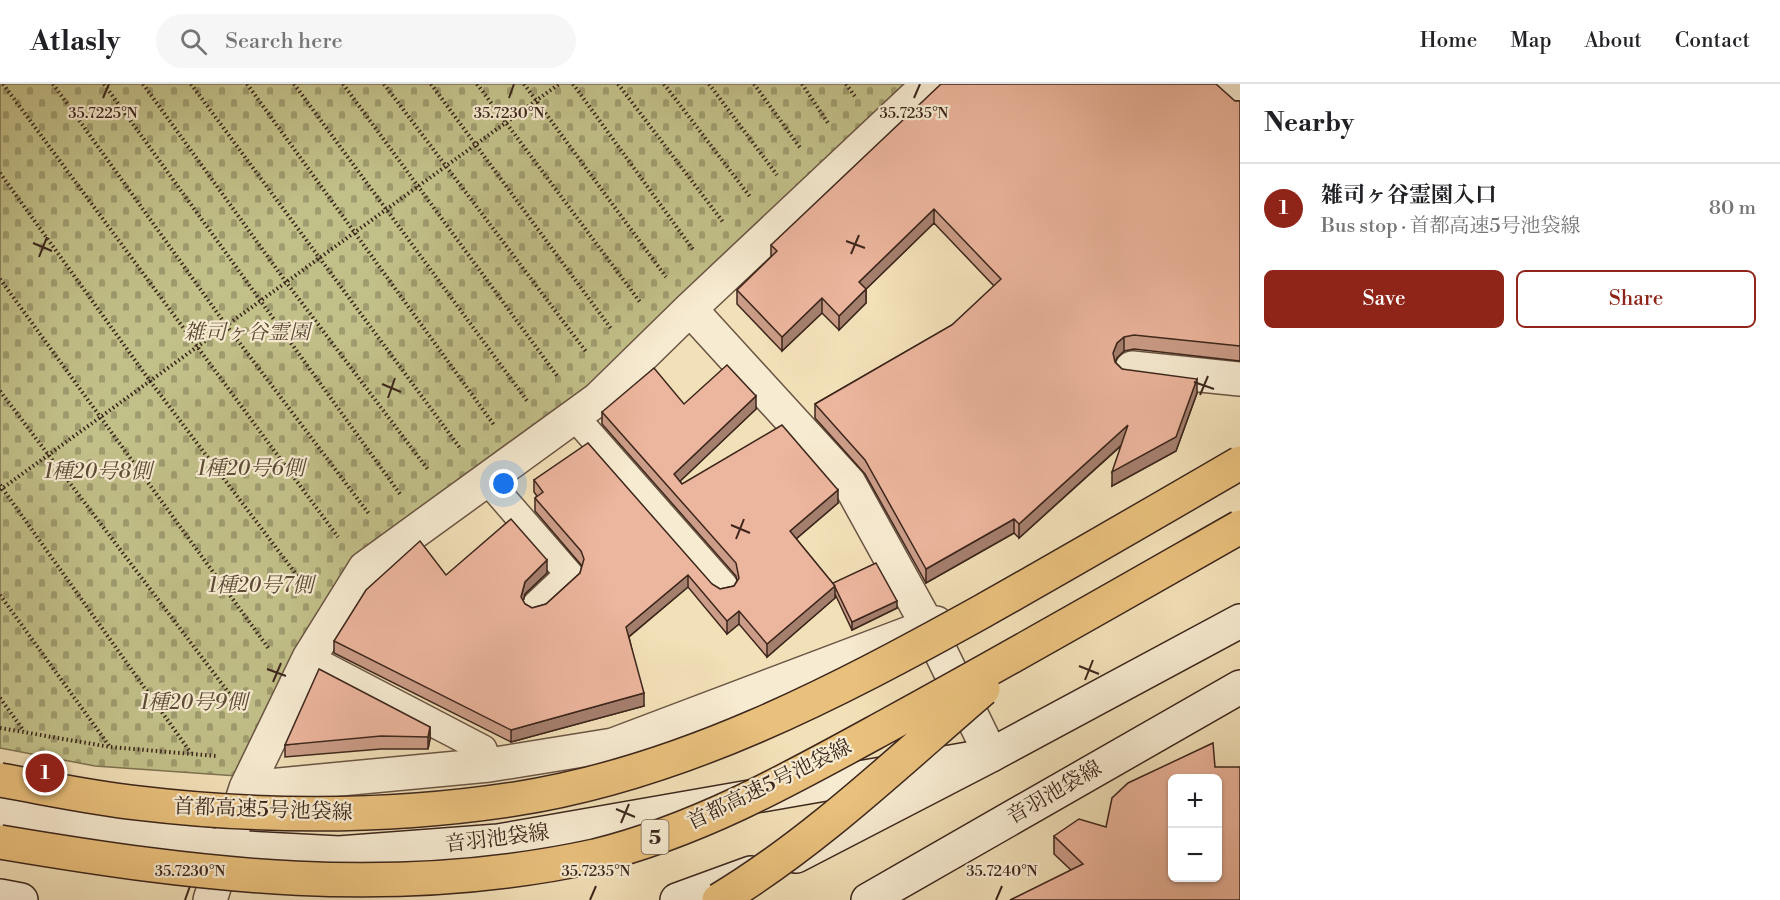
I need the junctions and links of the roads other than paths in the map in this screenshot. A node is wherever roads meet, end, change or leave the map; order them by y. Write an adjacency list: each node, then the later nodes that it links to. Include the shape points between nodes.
1 (929, 84): 4 (street)
2 (1224, 84): 3 (lane)
3 (1240, 100)
4 (681, 297): 7 (street, via 598,399); 15 (street, via 849,483)
5 (1132, 368): 6 (street)
6 (1240, 379)
7 (574, 416): 10 (street, via 518,457); 12 (lane)
8 (1240, 450): 15 (street)
9 (1240, 463): 21 (highway, 首都高速5号池袋線, bridge, via 885,665 702,747 582,785 515,799 445,807 286,815 135,803)
10 (476, 468): 13 (lane, via 569,574); 17 (street, via 365,568)
11 (1240, 527): 16 (highway, 首都高速5号池袋線 / 5, bridge)
12 (724, 586)
13 (536, 605)
14 (1240, 621): 19 (street, 音羽池袋線)
15 (928, 627): 19 (street); 20 (street, via 613,745)
16 (1034, 645): 24 (highway, 首都高速5号池袋線 / 5, bridge, via 789,779 722,811 596,855 522,870 360,883 281,881 136,865); 30 (highway, bridge, via 813,834)
17 (309, 658): 20 (lane, via 483,748); 22 (street)
18 (1240, 687): 31 (street, 音羽池袋線)
19 (991, 755): 25 (street, 音羽池袋線, via 498,840 339,853); 29 (street, 音羽池袋線, via 807,852)
20 (489, 765): 22 (street)
21 (0, 780)
22 (246, 788): 25 (street)
23 (0, 811): 25 (street, 音羽池袋線)
24 (0, 842)
25 (226, 847): 28 (street)
26 (0, 896): 27 (street)
27 (21, 900)
28 (210, 900)
29 (676, 900)
30 (719, 900)
31 (868, 900)

